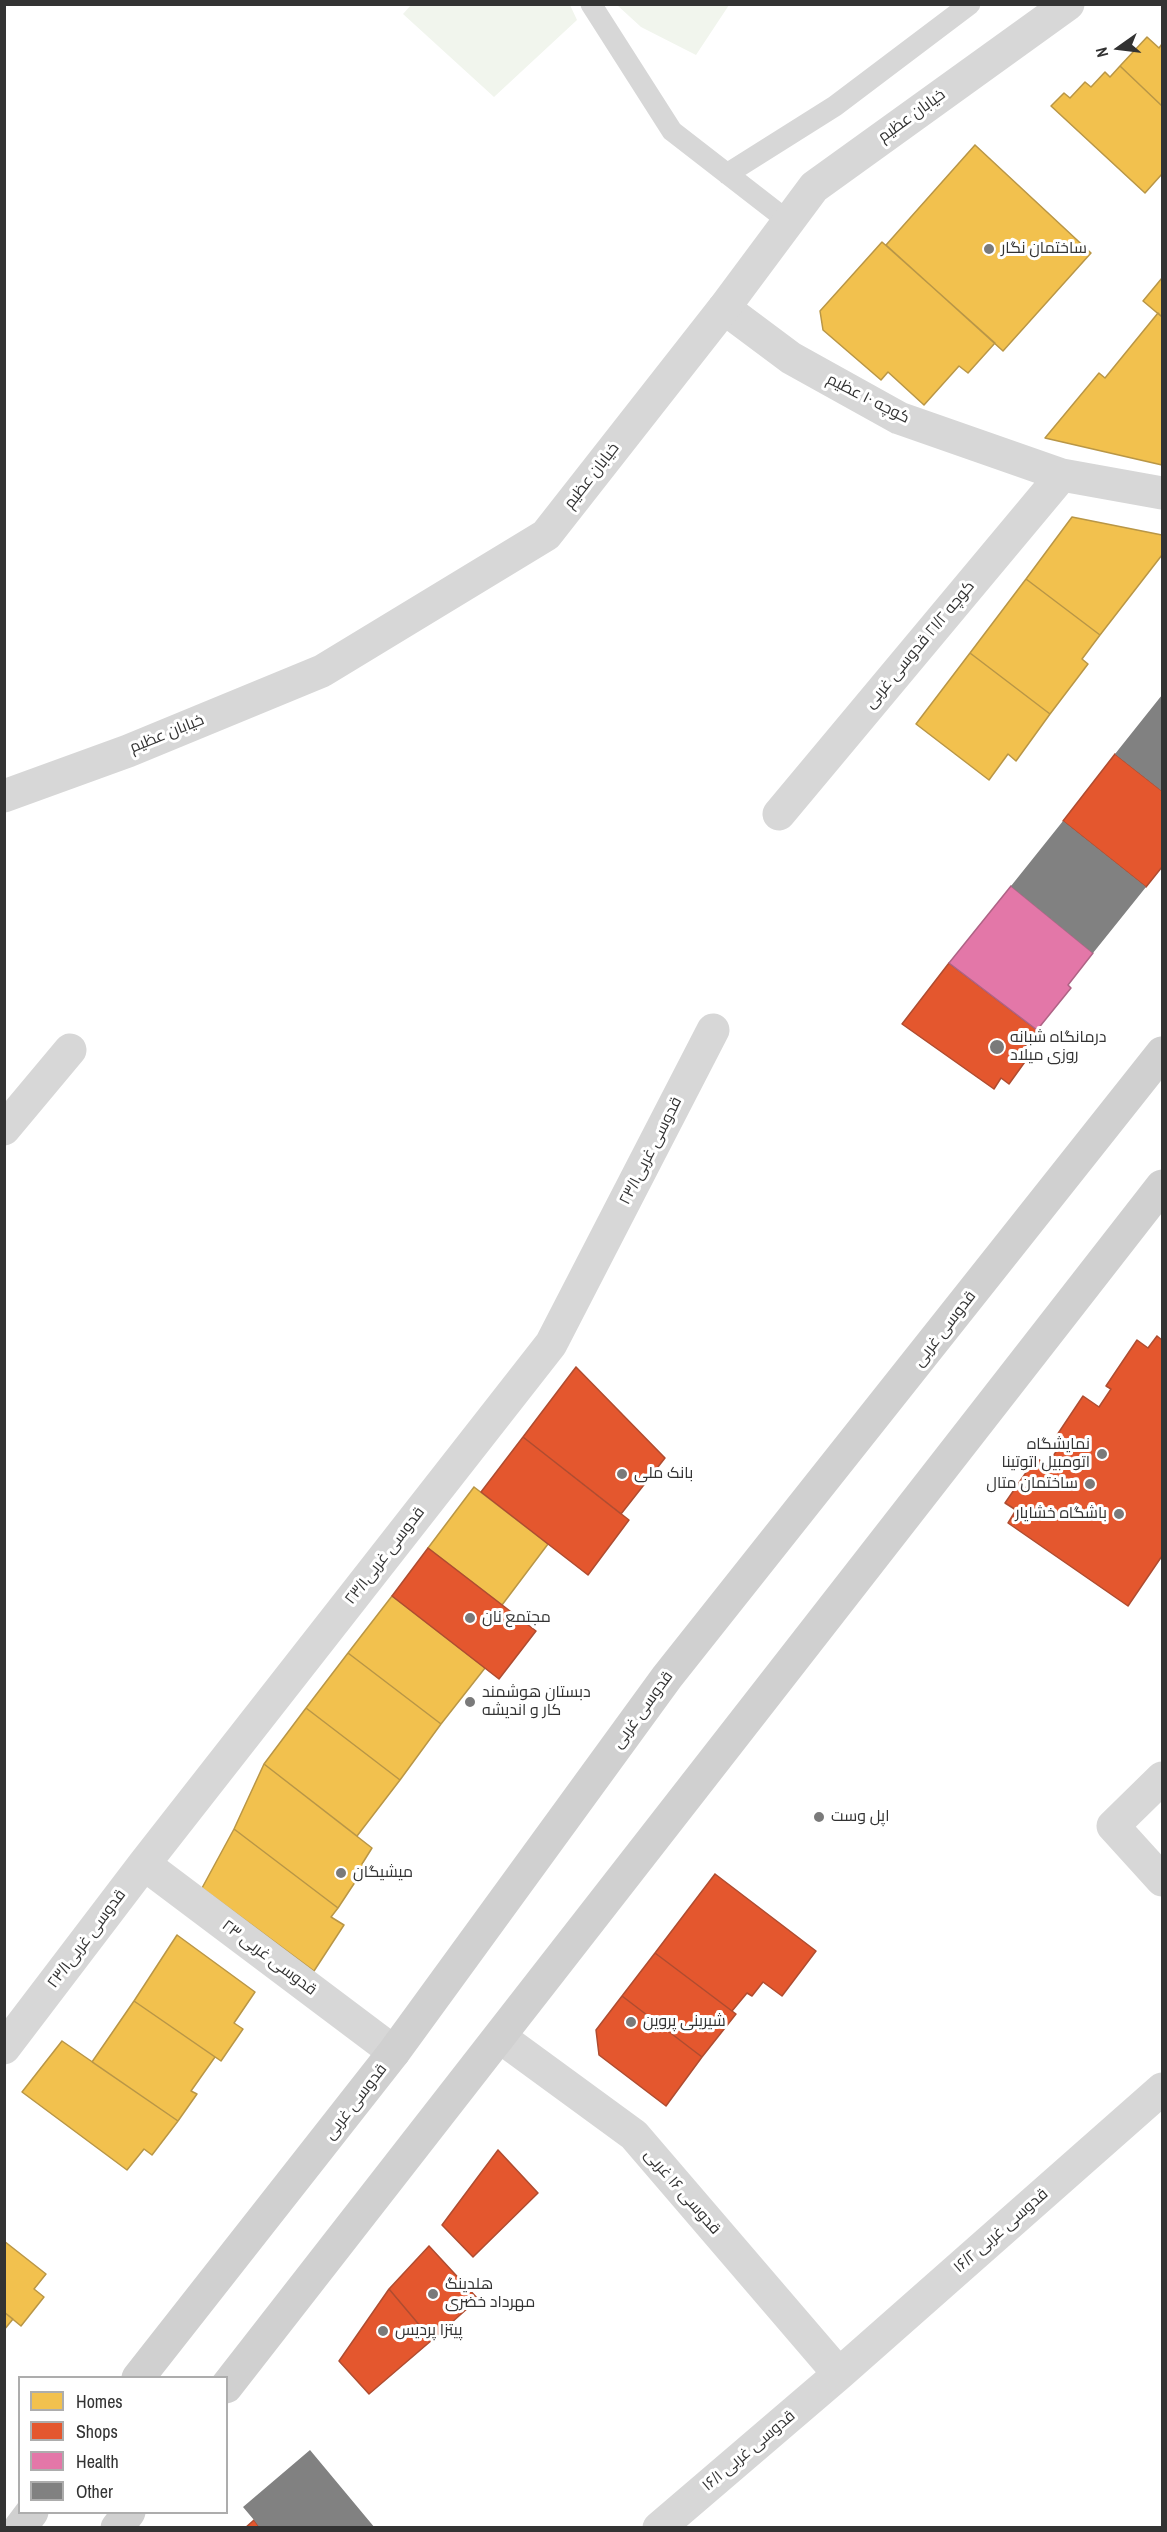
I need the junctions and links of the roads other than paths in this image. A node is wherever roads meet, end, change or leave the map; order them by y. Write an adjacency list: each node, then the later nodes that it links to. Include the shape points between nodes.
1 (591, 4): 4 (lane, via 672,131)
2 (970, 4): 4 (lane, via 835,106)
3 (1068, 4): 5 (street, خیابان عظیم, via 814,187)
4 (727, 174): 5 (lane)
5 (788, 221): 6 (street, خیابان عظیم)
6 (724, 308): 7 (street, کوچه ۱۰ عظیم, via 791,358 899,418); 9 (street, خیابان عظیم, via 546,535 322,671 128,751)
7 (1062, 475): 8 (street, کوچه ۱۰ عظیم); 10 (street, کوچه ۲۱/۲ قدوسی غربی)
8 (1162, 493)
9 (4, 796)
10 (779, 814)
11 (713, 1030): 17 (street, قدوسی غربی۲۳/۱, via 550,1344)
12 (70, 1050): 14 (street)
13 (1162, 1053): 21 (main road, قدوسی غربی, via 667,1677)
14 (4, 1129)
15 (1162, 1186): 19 (main road)
16 (1162, 1778): 18 (street, via 1113,1826)
17 (144, 1864): 20 (street, قدوسی غربی۲۳/۱); 21 (street, ۲۳ قدوسی غربی)
18 (1162, 1880)
19 (500, 2037): 23 (street, قدوسی ۱۶ غربی, via 634,2135); 25 (main road)
20 (4, 2048)
21 (394, 2052): 24 (main road, قدوسی غربی)
22 (1162, 2089): 23 (street, ۱۶/۲ قدوسی غربی)
23 (839, 2374): 30 (street, ۱۶/۱ قدوسی غربی)
24 (140, 2376)
25 (228, 2384)
26 (30, 2514): 28 (main road)
27 (128, 2514): 29 (main road)
28 (20, 2528)
29 (117, 2528)
30 (659, 2528)

